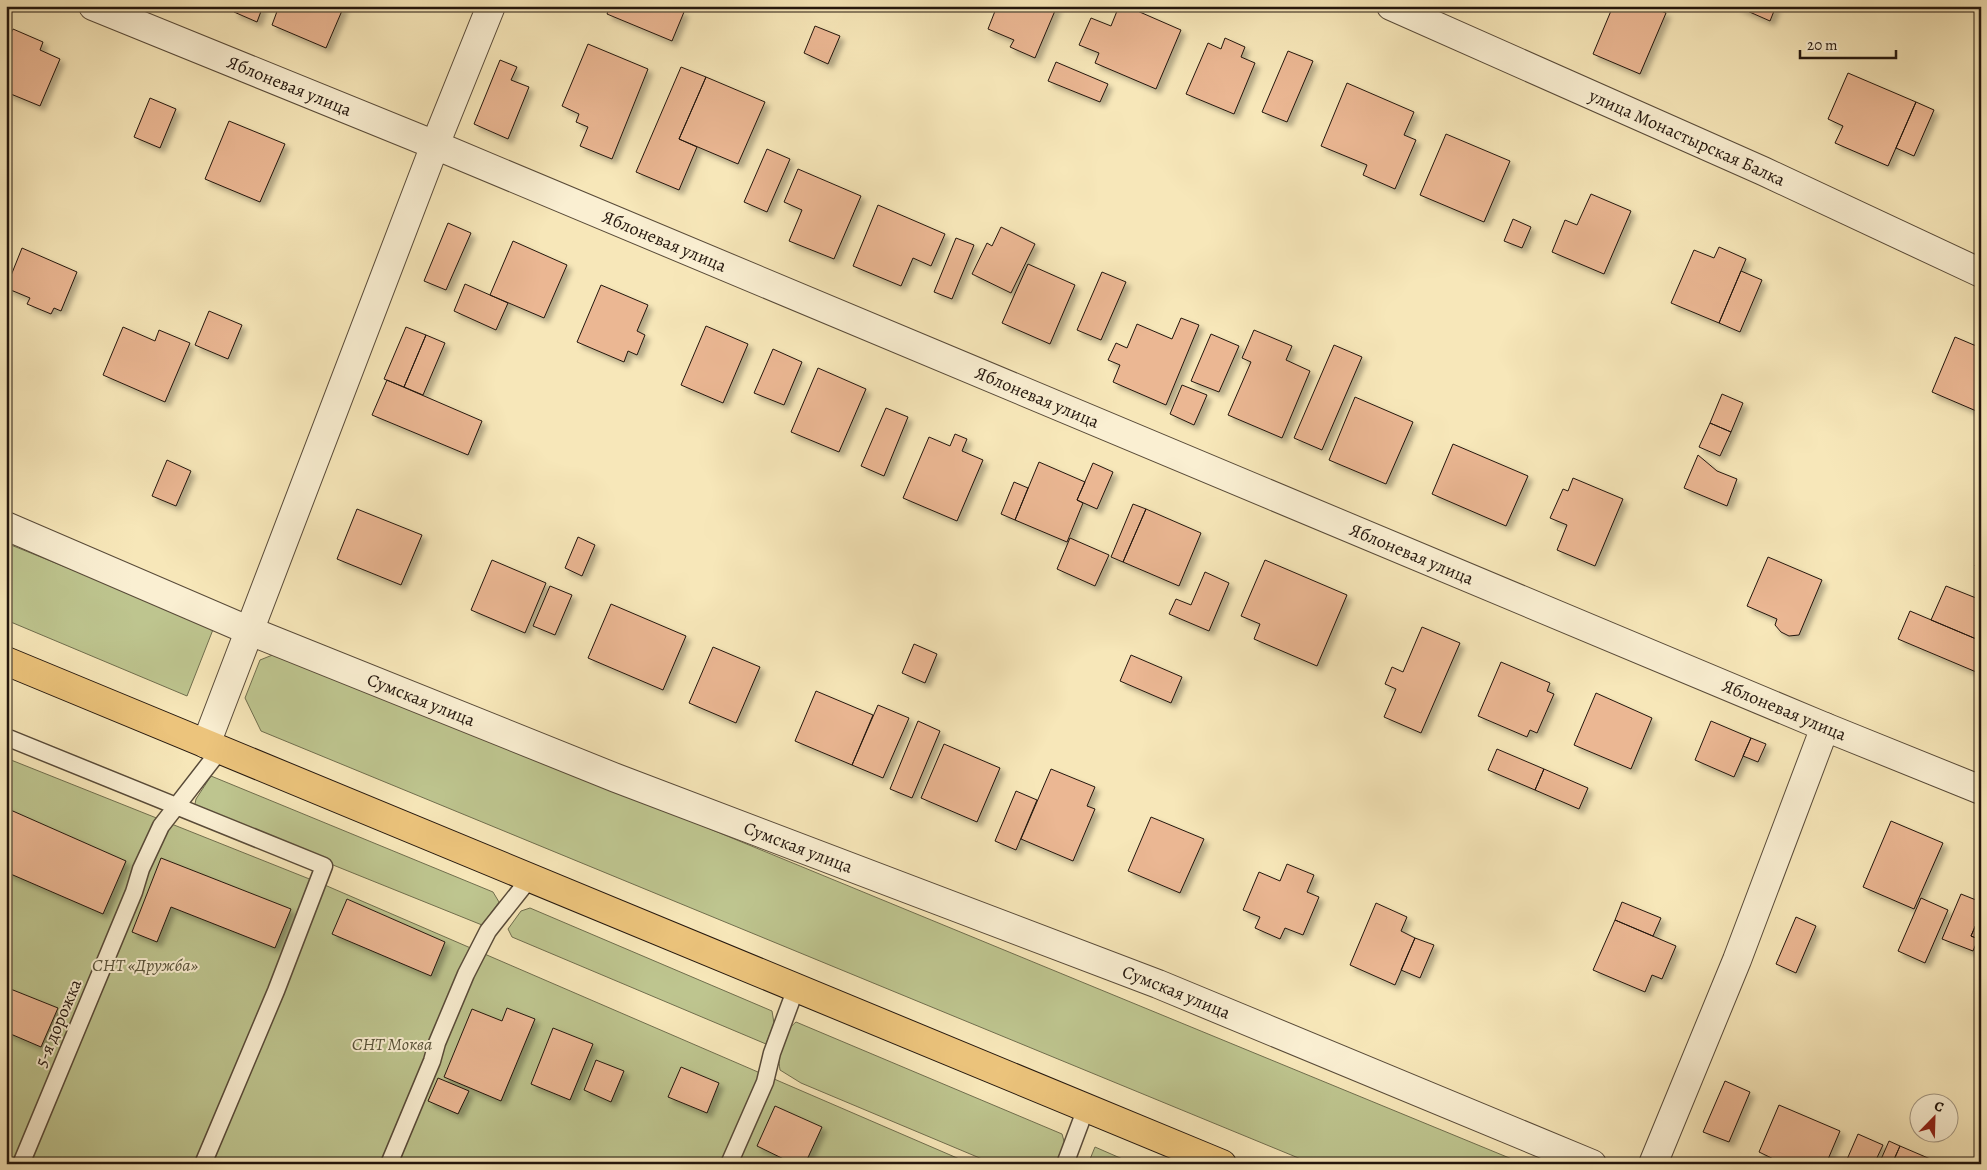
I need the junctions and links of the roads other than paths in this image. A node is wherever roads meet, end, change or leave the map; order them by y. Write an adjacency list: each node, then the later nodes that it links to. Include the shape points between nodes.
1 (93, 6): 4 (street, Яблоневая улица)
2 (490, 6): 4 (street)
3 (1391, 6): 5 (street, улица Монастырская Балка, via 1763,171)
4 (435, 145): 7 (street); 9 (street, Яблоневая улица)
5 (1981, 273)
6 (6, 526): 7 (street, Сумская улица)
7 (250, 631): 11 (street); 23 (street, Сумская улица, via 616,778 1158,984)
8 (6, 662): 11 (main road)
9 (1825, 727): 12 (street, Яблоневая улица); 24 (street, via 1737,960)
10 (6, 737): 13 (lane)
11 (213, 747): 13 (lane, 5-я дорожка); 14 (main road)
12 (1981, 790)
13 (175, 806): 17 (lane, 5-я дорожка, via 161,826 141,869); 18 (lane, via 324,866 276,991)
14 (530, 878): 15 (main road); 19 (lane, via 488,932 466,974)
15 (796, 988): 16 (main road); 20 (lane, via 764,1082)
16 (1086, 1108): 21 (lane); 22 (main road)
17 (21, 1164)
18 (203, 1164)
19 (389, 1164)
20 (729, 1164)
21 (1065, 1164)
22 (1222, 1164)
23 (1592, 1164)
24 (1653, 1164)

